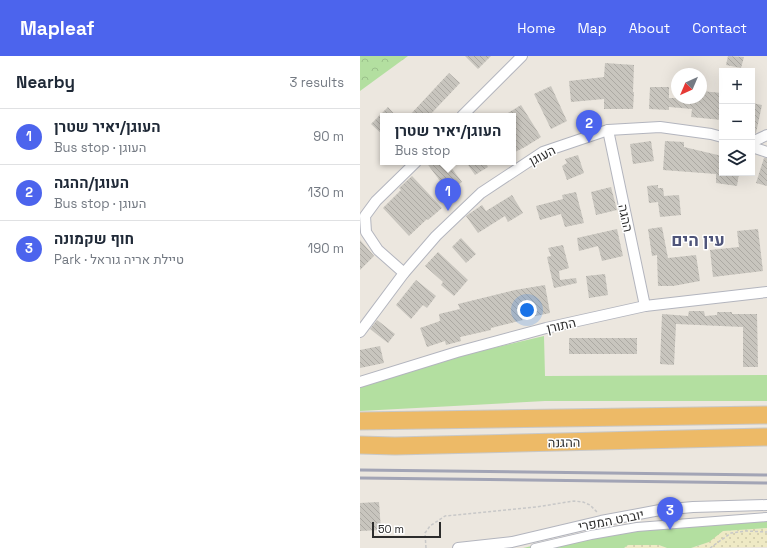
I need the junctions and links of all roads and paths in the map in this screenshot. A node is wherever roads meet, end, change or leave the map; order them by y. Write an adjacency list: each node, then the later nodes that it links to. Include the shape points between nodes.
1 (522, 56): 2 (street)
2 (465, 113)
3 (608, 130): 5 (street, העוגן, via 660,127); 10 (street, העוגן, via 543,152 481,193 436,236); 12 (street, ההגה)
4 (767, 135): 6 (street)
5 (719, 136)
6 (755, 141)
7 (755, 148): 8 (street)
8 (767, 152)
9 (413, 165): 10 (street, via 376,201 365,216 366,232 378,250)
10 (404, 273): 13 (street, העוגן)
11 (767, 292): 12 (street, התורן)
12 (645, 306): 14 (street, התורן, via 546,328)
13 (360, 332)
14 (360, 382)
15 (767, 415): 16 (highway, ההגנה)
16 (360, 421)
17 (767, 437): 18 (highway, ההגנה)
18 (360, 445)
19 (767, 505): 21 (street, יוברט המפרי, via 660,510)
20 (767, 517): 25 (street, via 638,527)
21 (601, 521): 23 (path, via 594,508 574,501 445,516 430,526 425,533); 24 (street, יוברט המפרי, via 512,542)
22 (767, 532): 26 (path, via 731,533)
23 (426, 548)
24 (458, 548)
25 (536, 548)
26 (710, 548)

